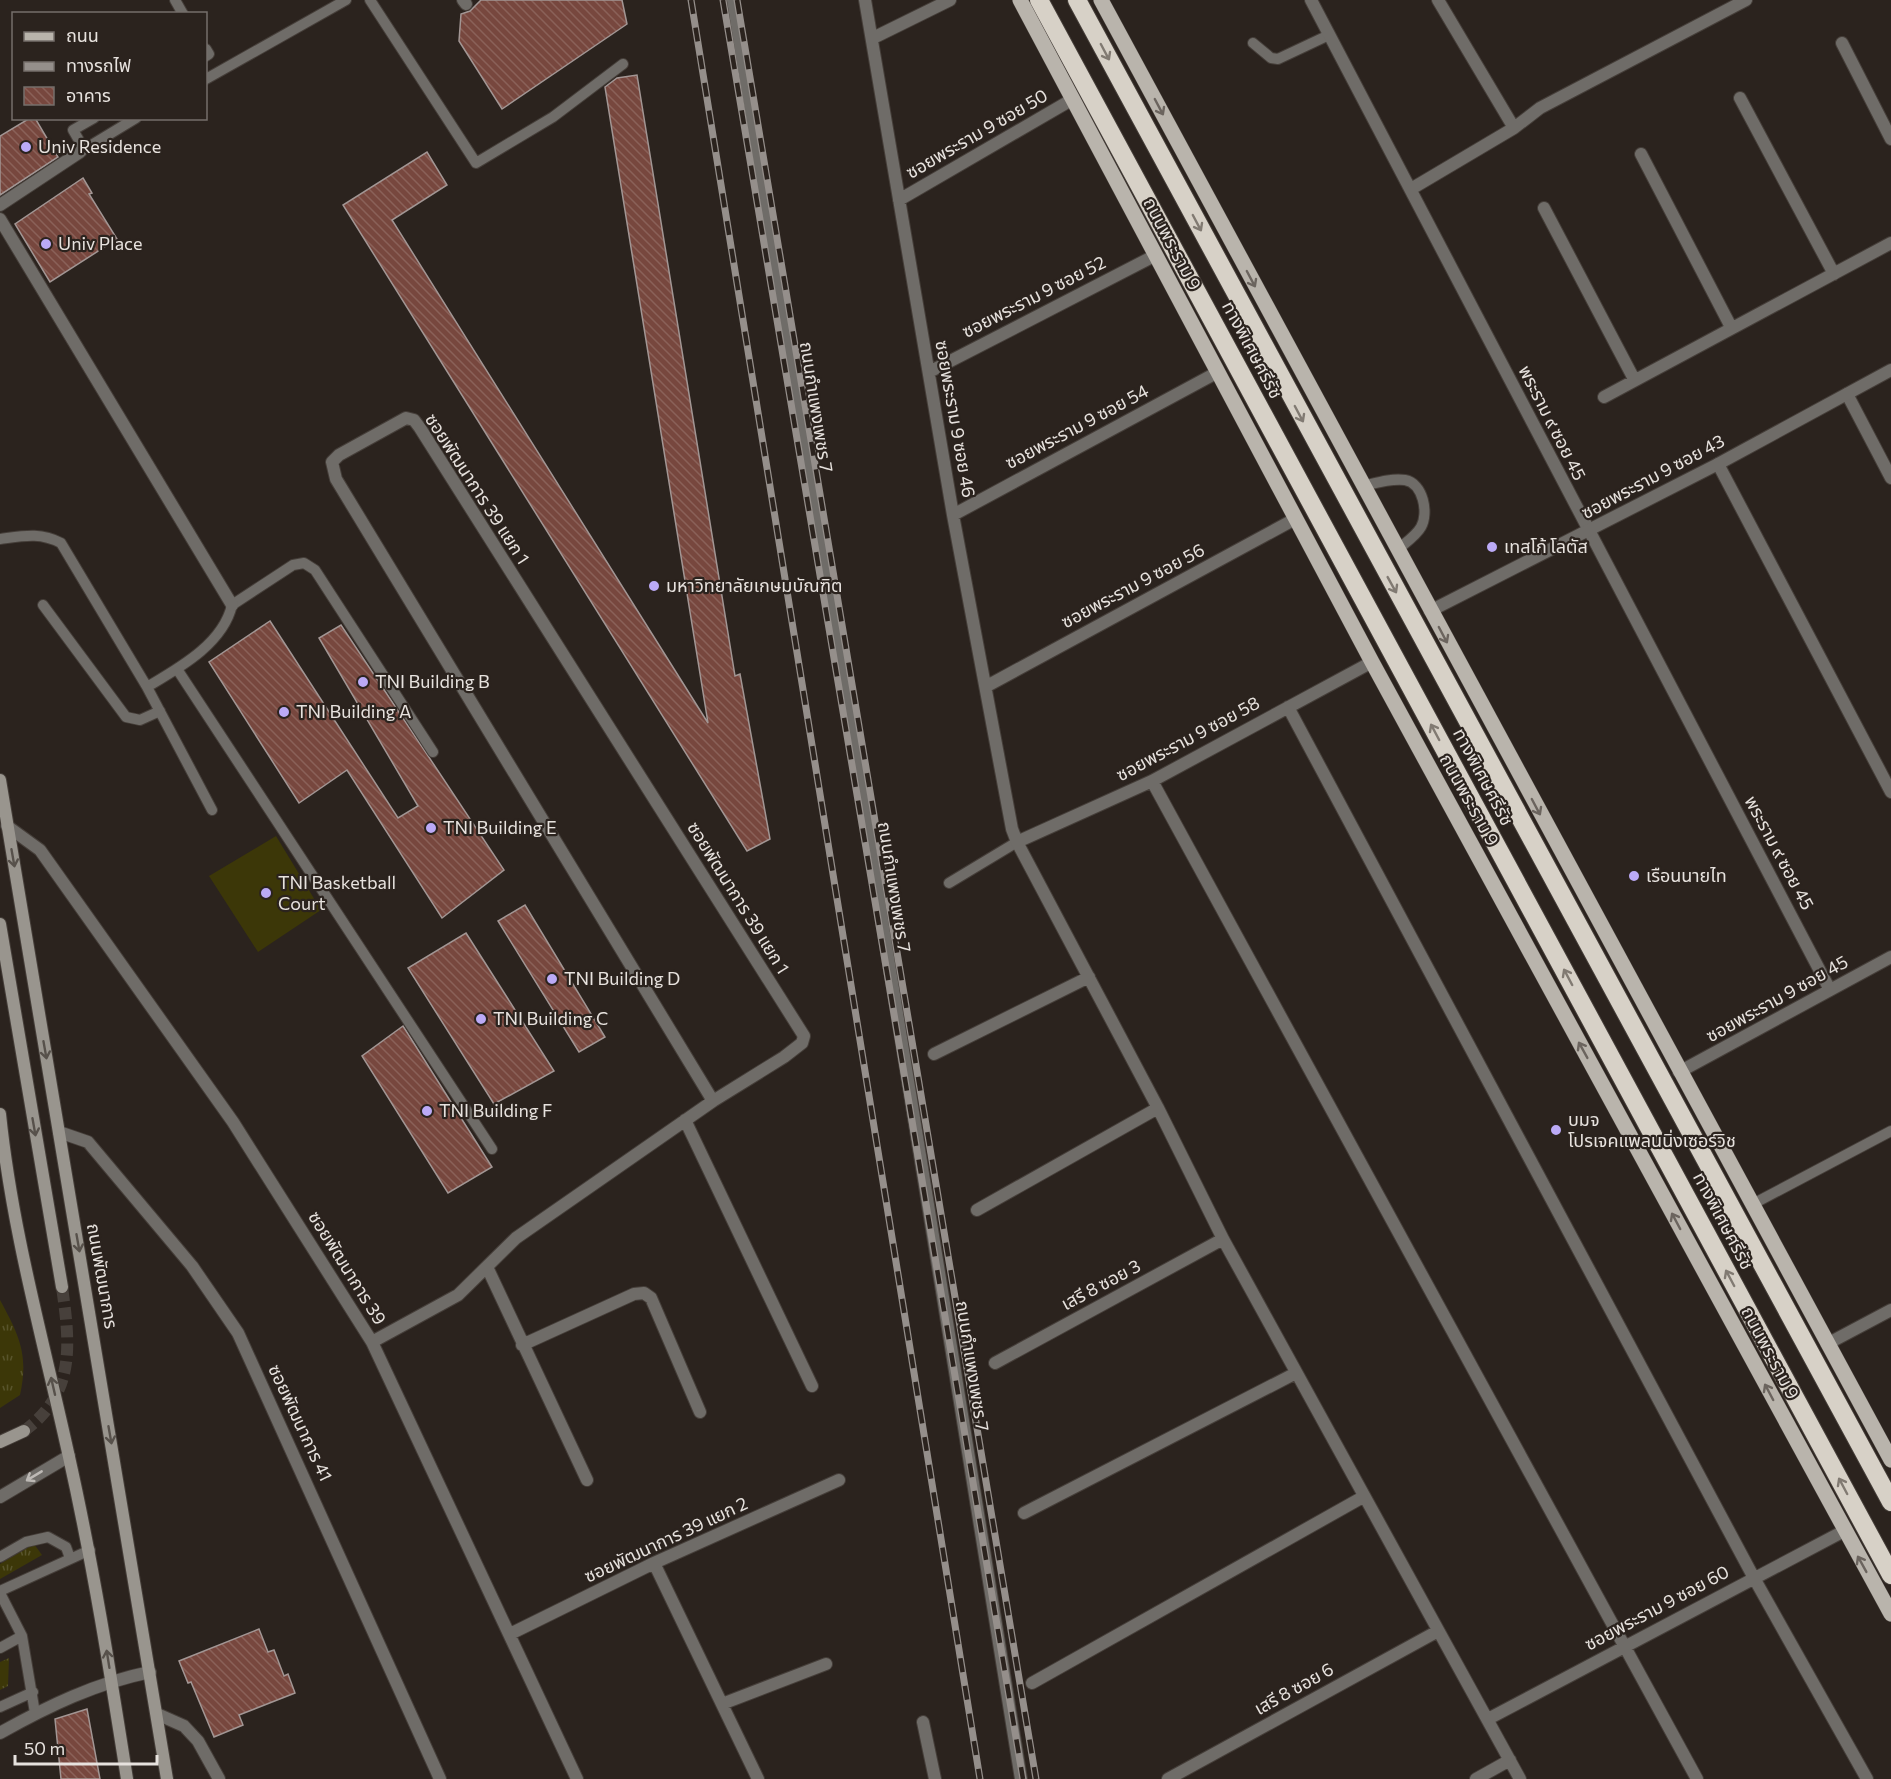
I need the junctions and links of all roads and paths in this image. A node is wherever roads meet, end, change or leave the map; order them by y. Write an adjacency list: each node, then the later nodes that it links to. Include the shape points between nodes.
1 (346, 0): 18 (lane)
2 (370, 0): 17 (lane, via 476,163 553,117)
3 (733, 0): 137 (street, ถนนกำแพงเพชร 7)
4 (865, 0): 14 (street, ซอยพระราม 9 ซอย 46)
5 (950, 0): 14 (street)
6 (1020, 0): 20 (main road, ถนนพระราม 9)
7 (1039, 0): 108 (highway, ทางพิเศษศรีรัช, one-way to 7)
8 (1077, 0): 101 (highway, ทางพิเศษศรีรัช, one-way to 101)
9 (1101, 0): 44 (main road, one-way to 44)
10 (1311, 0): 13 (street, พระราม ๙ ซอย 45)
11 (1438, 0): 23 (street)
12 (1746, 0): 23 (street, via 1540,108)
13 (1329, 35): 15 (lane, via 1278,59); 27 (street, พระราม ๙ ซอย 45)
14 (873, 38): 28 (street, ซอยพระราม 9 ซอย 46)
15 (1253, 43)
16 (1842, 43): 24 (street)
17 (623, 64)
18 (207, 78)
19 (1740, 98): 34 (street)
20 (1073, 99): 28 (street, ซอยพระราม 9 ซอย 50); 33 (main road, ถนนพระราม 9)
21 (90, 120): 25 (lane, via 73,130)
22 (133, 120): 25 (lane)
23 (1514, 128): 27 (street)
24 (1891, 139)
25 (82, 150): 29 (street)
26 (1641, 154): 35 (street)
27 (1411, 189): 47 (street, พระราม ๙ ซอย 45)
28 (899, 200): 37 (street, ซอยพระราม 9 ซอย 46)
29 (0, 205)
30 (1544, 208): 39 (street)
31 (0, 219): 51 (street)
32 (1891, 243): 34 (street)
33 (1156, 255): 37 (street, ซอยพระราม 9 ซอย 52); 38 (main road, ถนนพระราม 9)
34 (1834, 274): 35 (street)
35 (1731, 327): 39 (street)
36 (1891, 370): 40 (street, ซอยพระราม 9 ซอย 43)
37 (929, 372): 45 (street, ซอยพระราม 9 ซอย 46)
38 (1218, 372): 45 (street, ซอยพระราม 9 ซอย 54); 46 (main road, ถนนพระราม 9)
39 (1634, 379): 41 (street)
40 (1847, 394): 42 (street, ซอยพระราม 9 ซอย 43); 43 (street)
41 (1604, 397)
42 (1718, 464): 47 (street, ซอยพระราม 9 ซอย 43); 62 (street)
43 (1891, 478)
44 (1363, 486): 49 (main road); 49 (lane, via 1408,480 1420,491 1425,519 1420,530)
45 (953, 515): 55 (street, ซอยพระราม 9 ซอย 46)
46 (1295, 519): 53 (main road, ถนนพระราม 9); 55 (street, ซอยพระราม 9 ซอย 56)
47 (1588, 532): 52 (street, ซอยพระราม 9 ซอย 43); 70 (street, พระราม ๙ ซอย 45)
48 (0, 539): 56 (lane, via 34,534 61,543)
49 (1397, 550): 52 (main road)
50 (43, 605): 58 (lane, via 126,717 140,720)
51 (232, 605): 54 (lane, via 228,621 215,638); 59 (lane, via 292,565 310,564)
52 (1430, 611): 72 (main road, one-way to 72)
53 (1372, 662): 57 (street, ซอยพระราม 9 ซอย 58); 103 (main road, ถนนพระราม 9, one-way to 53)
54 (177, 669): 56 (lane); 79 (lane)
55 (987, 686): 65 (street, ซอยพระราม 9 ซอย 46)
56 (147, 687): 58 (lane)
57 (1288, 706): 61 (street, ซอยพระราม 9 ซอย 58); 109 (street)
58 (160, 711): 63 (lane)
59 (433, 752)
60 (0, 780): 64 (main road, ถนนพัฒนาการ)
61 (1152, 781): 65 (street, ซอยพระราม 9 ซอย 58); 115 (street)
62 (1891, 792)
63 (212, 810)
64 (8, 826): 78 (main road, ถนนพัฒนาการ, one-way to 78); 86 (street, ซอยพัฒนาการ 39, via 40,850 233,1122)
65 (1017, 842): 66 (lane); 69 (street, ซอยพระราม 9 ซอย 46)
66 (949, 883)
67 (0, 924): 84 (main road, one-way to 84)
68 (1891, 957): 70 (street, ซอยพระราม 9 ซอย 45)
69 (1089, 977): 71 (street); 74 (street, ซอยพระราม 9 ซอย 46)
70 (1830, 990): 72 (street, ซอยพระราม 9 ซอย 45)
71 (934, 1054)
72 (1679, 1072): 80 (main road)
73 (713, 1101): 73 (street, ซอยพัฒนาการ 39 แยก 1, via 336,479 332,462 339,455 406,418 414,420 420,428 802,1030 802,1043); 76 (street, ซอยพัฒนาการ 39 แยก 1)
74 (1158, 1108): 81 (street); 82 (street, ซอยพระราม 9 ซอย 46)
75 (0, 1114): 95 (main road, one-way to 75, via 20,1242)
76 (685, 1120): 83 (street, ซอยพัฒนาการ 39 แยก 1, via 516,1238); 91 (street)
77 (1891, 1131): 80 (lane)
78 (59, 1132): 118 (main road, ถนนพัฒนาการ, one-way to 118); 133 (street, ซอยพัฒนาการ 41, via 88,1142 192,1266 238,1332)
79 (492, 1149)
80 (1751, 1205): 87 (main road)
81 (976, 1210)
82 (1223, 1239): 89 (street, เสรี 8 ซอย 3); 90 (street, ซอยพระราม 9 ซอย 46)
83 (487, 1268): 86 (street, ซอยพัฒนาการ 39 แยก 1, via 458,1295); 88 (street)
84 (62, 1287)
85 (1891, 1310): 87 (street)
86 (372, 1342): 113 (street, ซอยพัฒนาการ 39)
87 (1827, 1344): 96 (main road)
88 (522, 1345): 92 (street, via 634,1294 644,1293 651,1298); 97 (street)
89 (995, 1363)
90 (1296, 1373): 100 (street, ซอยพระราม 9 ซอย 46); 102 (street)
91 (812, 1386)
92 (700, 1412)
93 (24, 1431): 94 (main road)
94 (0, 1442)
95 (69, 1456): 99 (street, one-way to 99); 104 (main road)
96 (1891, 1461)
97 (587, 1480)
98 (839, 1480): 107 (street, ซอยพัฒนาการ 39 แยก 2)
99 (0, 1497)
100 (1363, 1497): 112 (street, ซอยพระราม 9 ซอย 46); 120 (street)
101 (1891, 1502)
102 (1024, 1513)
103 (1844, 1531): 109 (street, ซอยพระราม 9 ซอย 60); 111 (main road, ถนนพระราม 9, one-way to 103)
104 (90, 1550): 106 (lane); 119 (main road, one-way to 104)
105 (0, 1557): 106 (lane, via 26,1542 48,1537 66,1547)
106 (70, 1558): 110 (lane)
107 (654, 1563): 113 (street, ซอยพัฒนาการ 39 แยก 2); 122 (street)
108 (1891, 1575)
109 (1754, 1578): 115 (street, ซอยพระราม 9 ซอย 60); 142 (street)
110 (0, 1592): 114 (lane)
111 (1891, 1614)
112 (1438, 1632): 126 (street, ซอยพระราม 9 ซอย 46); 138 (street, เสรี 8 ซอย 6)
113 (510, 1634): 134 (street, ซอยพัฒนาการ 39)
114 (22, 1636): 116 (lane); 121 (lane)
115 (1624, 1645): 126 (street, ซอยพระราม 9 ซอย 60); 141 (street)
116 (0, 1648)
117 (826, 1664): 122 (street)
118 (150, 1672): 119 (street); 125 (main road, ถนนพัฒนาการ)
119 (111, 1680): 124 (street); 130 (main road)
120 (1032, 1683)
121 (33, 1692): 123 (lane); 124 (lane)
122 (722, 1704): 135 (street)
123 (0, 1707)
124 (35, 1713): 128 (street)
125 (157, 1714): 131 (main road, ถนนพัฒนาการ); 132 (street, via 184,1726)
126 (1488, 1719): 129 (street, ซอยพระราม 9 ซอย 46)
127 (923, 1722): 136 (street)
128 (0, 1733)
129 (1510, 1760): 139 (street); 140 (street, ซอยพระราม 9 ซอย 46)
130 (127, 1779)
131 (167, 1779)
132 (219, 1779)
133 (440, 1779)
134 (577, 1779)
135 (758, 1779)
136 (935, 1779)
137 (1022, 1779)
138 (1168, 1779)
139 (1476, 1779)
140 (1520, 1779)
141 (1697, 1779)
142 (1867, 1779)

